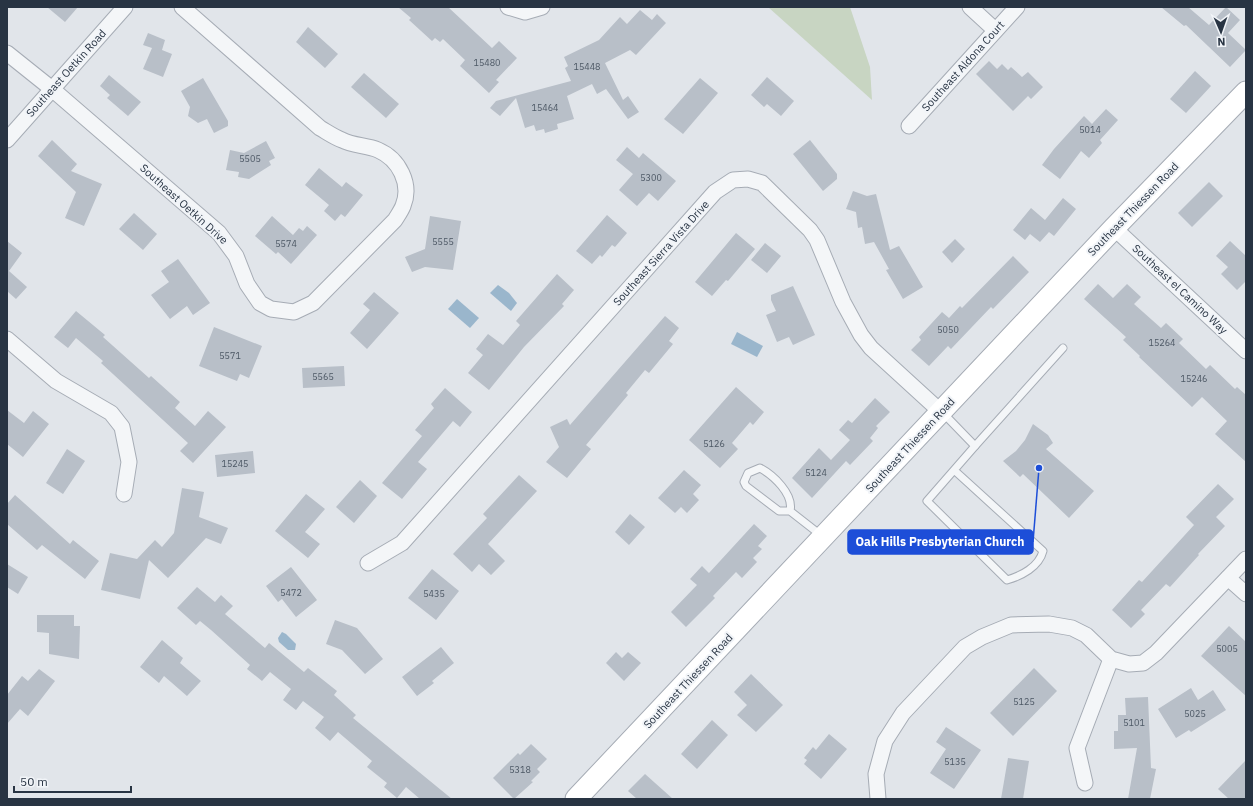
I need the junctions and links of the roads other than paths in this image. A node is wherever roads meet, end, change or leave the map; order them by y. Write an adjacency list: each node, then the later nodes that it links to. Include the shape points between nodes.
1 (125, 7): 9 (street, Southeast Oetkin Road)
2 (182, 7): 9 (street, Southeast Oetkin Drive, via 320,128 358,146 377,149 393,159 402,173 406,189 403,206 395,220 313,303 294,312 271,310 260,303 247,284 236,256 220,233)
3 (508, 7): 4 (street, via 525,12)
4 (542, 7)
5 (970, 7): 7 (street)
6 (1017, 7): 7 (street, Southeast Aldona Court)
7 (995, 30): 11 (street, Southeast Aldona Court)
8 (7, 53): 9 (street, Southeast Oetkin Drive)
9 (52, 89): 12 (street, Southeast Oetkin Road)
10 (1246, 92): 13 (main road, Southeast Thiessen Road)
11 (909, 126)
12 (7, 140)
13 (1114, 228): 16 (street, Southeast el Camino Way); 17 (main road, Southeast Thiessen Road)
14 (7, 339): 20 (street, via 56,381 110,413 122,427 129,462)
15 (1063, 348): 18 (lane)
16 (1246, 351)
17 (941, 412): 18 (lane); 22 (main road, Southeast Thiessen Road); 24 (street, Southeast Sierra Vista Drive, via 871,348 861,335 843,302 823,250 810,230 762,183 748,179 733,180 715,192 402,543)
18 (975, 446): 19 (lane)
19 (954, 470): 19 (lane, via 927,501 1007,580 1021,576 1041,559 1042,551)
20 (124, 494)
21 (790, 511): 21 (lane, via 779,511 746,486 744,482 748,473 760,468 770,473 787,495); 22 (lane)
22 (823, 537): 29 (main road, Southeast Thiessen Road)
23 (1246, 559): 25 (street)
24 (368, 563)
25 (1228, 578): 26 (street); 27 (street, via 1144,663 1129,664)
26 (1246, 594)
27 (1111, 658): 28 (street, via 1077,748); 30 (street, via 1086,635 1072,628 1049,624 1011,626 982,637 965,647 903,713 885,741 876,774)
28 (1085, 783)
29 (576, 799)
30 (878, 799)

